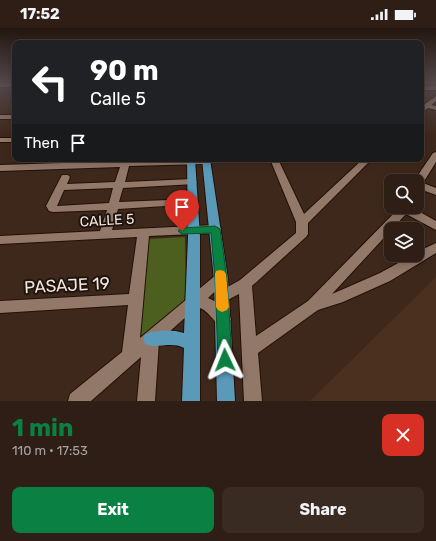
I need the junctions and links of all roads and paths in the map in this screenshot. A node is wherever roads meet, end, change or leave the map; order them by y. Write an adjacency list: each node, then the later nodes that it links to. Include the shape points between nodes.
1 (432, 100): 2 (street)
2 (424, 106): 3 (street)
3 (436, 108)
4 (12, 117): 5 (street)
5 (0, 118)
6 (0, 140): 7 (street)
7 (12, 140)
8 (436, 155): 15 (street)
9 (143, 162): 14 (street)
10 (191, 162): 19 (main road)
11 (206, 162): 30 (main road)
12 (275, 162): 28 (street)
13 (365, 162): 28 (street)
14 (125, 164): 16 (street); 20 (street)
15 (433, 165): 18 (street)
16 (0, 168)
17 (65, 176): 21 (street)
18 (424, 176)
19 (192, 182): 20 (street); 24 (main road)
20 (118, 185): 21 (street); 25 (street)
21 (60, 187): 25 (street, via 51,206 53,209)
22 (424, 187): 23 (street)
23 (436, 192)
24 (193, 202): 25 (street); 31 (main road)
25 (112, 206): 33 (street)
26 (400, 214): 41 (street)
27 (416, 214): 29 (street)
28 (302, 222): 37 (street, via 302,234)
29 (436, 226)
30 (215, 229): 31 (street, CALLE 5); 36 (main road)
31 (194, 230): 32 (street, CALLE 5); 40 (main road)
32 (143, 233): 33 (street, CALLE 5); 39 (street)
33 (105, 235): 34 (street, CALLE 5)
34 (0, 240)
35 (436, 247): 41 (street, via 385,277 338,298)
36 (221, 279): 38 (main road); 40 (street)
37 (245, 284): 38 (street); 46 (street)
38 (222, 297): 43 (main road)
39 (136, 299): 42 (street, PASAJE 19); 47 (street)
40 (194, 301): 43 (street, via 209,304); 44 (street); 45 (main road)
41 (313, 305): 46 (street)
42 (0, 307)
43 (223, 319): 51 (main road)
44 (151, 339): 45 (main road, via 176,337 186,340); 47 (street); 49 (street)
45 (193, 346): 50 (main road)
46 (250, 349): 52 (street)
47 (130, 356): 48 (street)
48 (77, 401)
49 (146, 401)
50 (191, 401)
51 (226, 401)
52 (253, 401)

